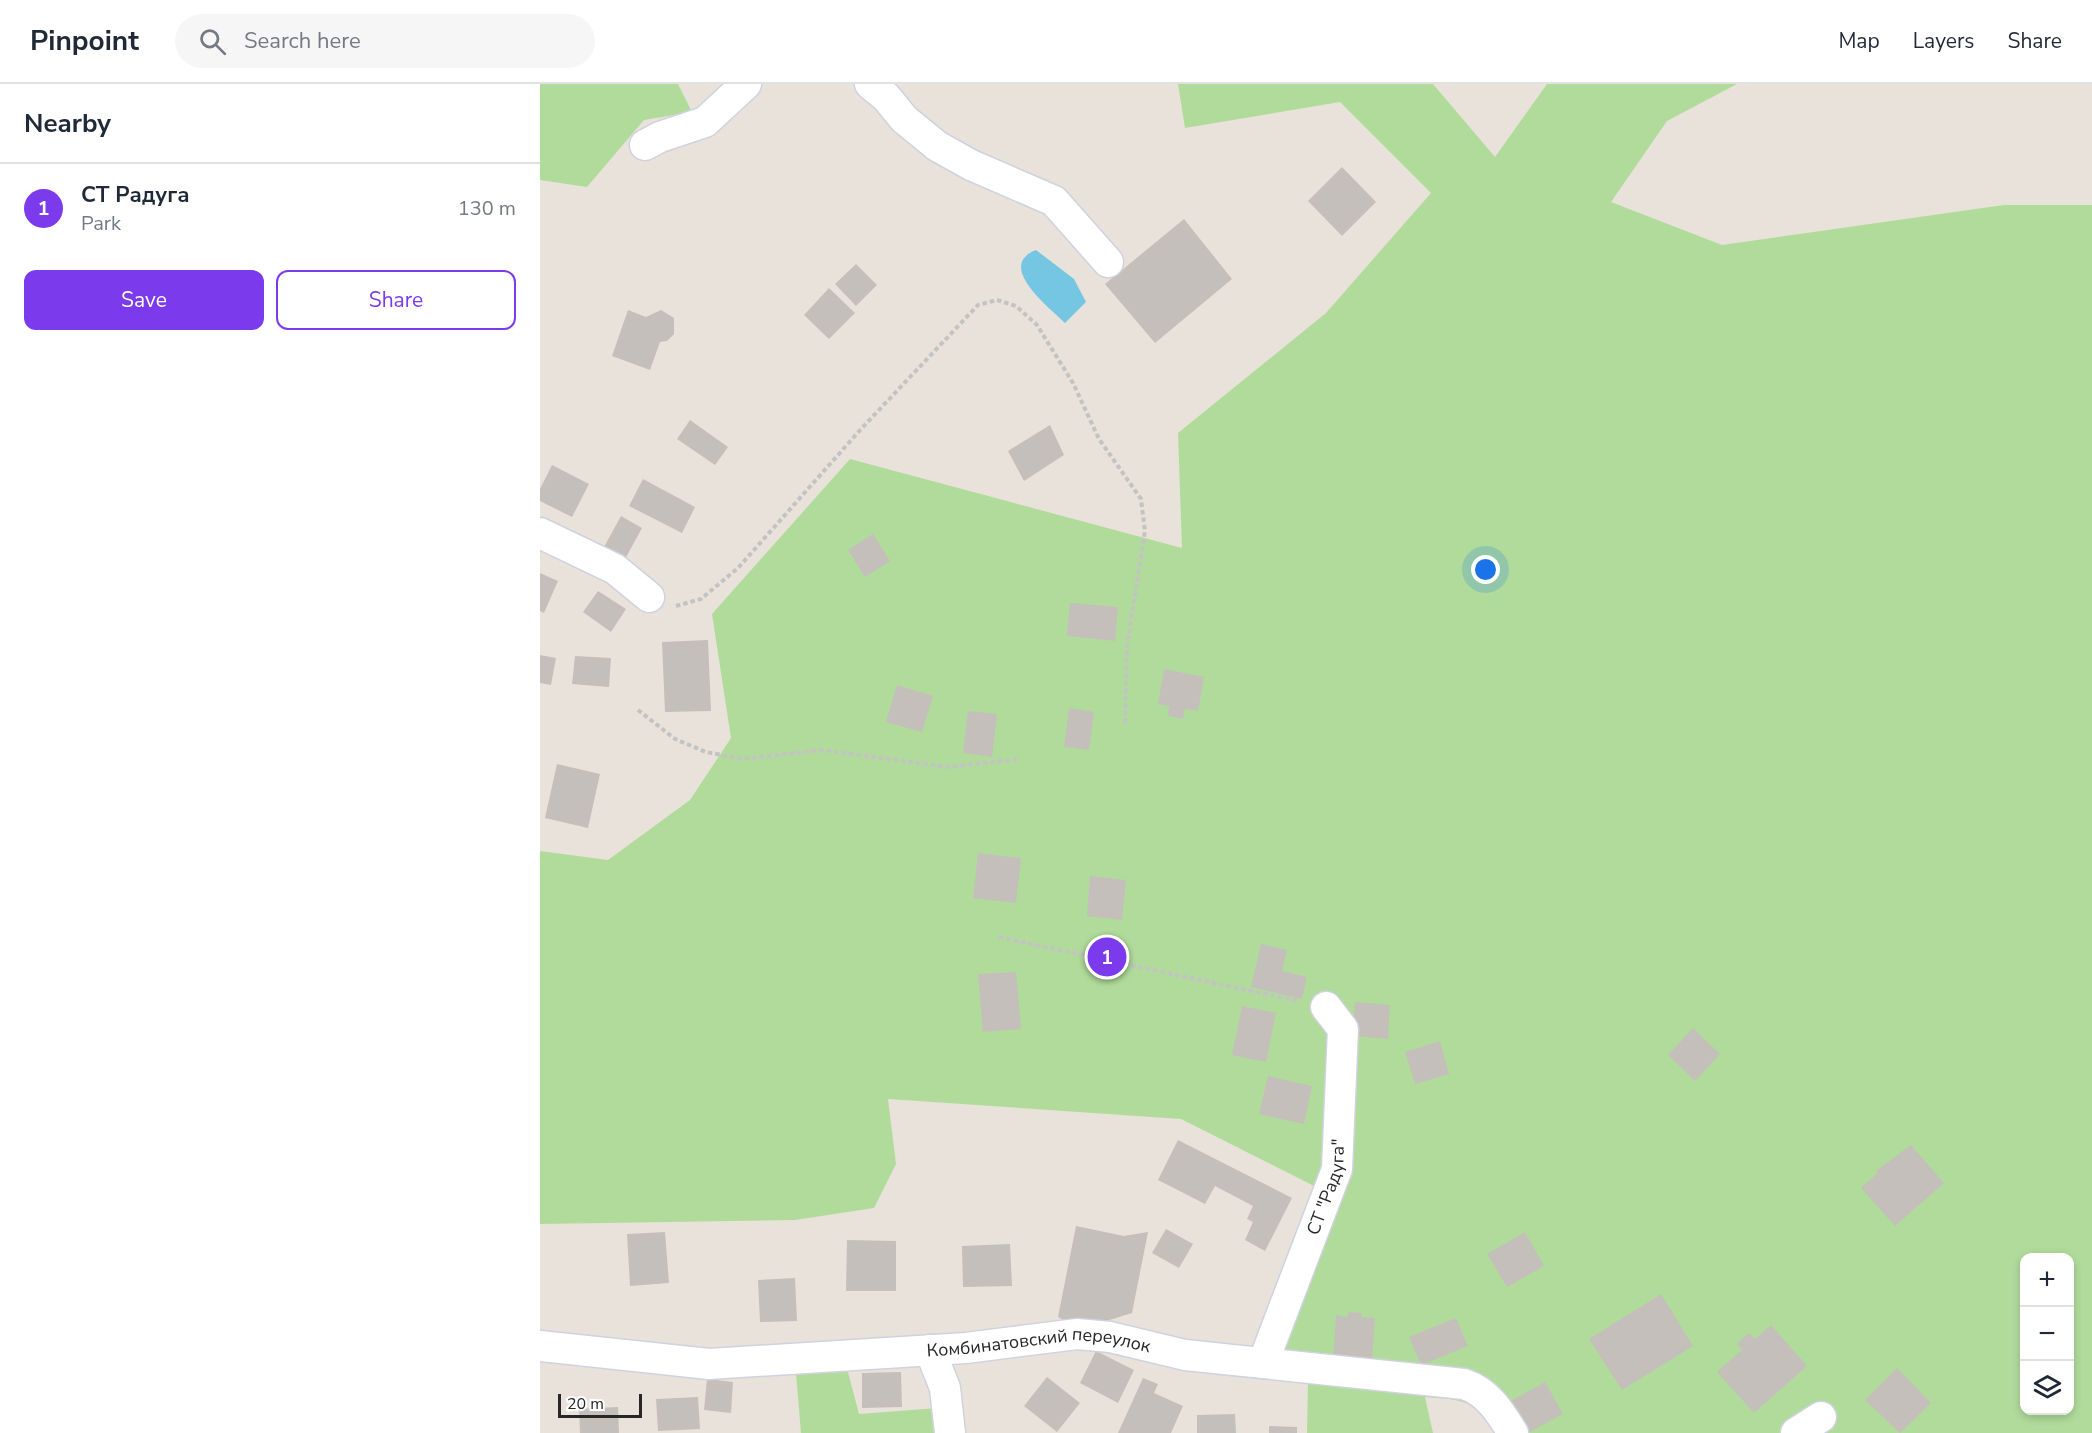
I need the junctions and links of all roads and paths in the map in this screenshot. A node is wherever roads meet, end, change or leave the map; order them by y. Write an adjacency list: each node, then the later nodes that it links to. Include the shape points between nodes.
1 (746, 84): 3 (street, via 705,122)
2 (870, 84): 4 (street, via 937,146 1054,201)
3 (645, 146)
4 (1108, 262)
5 (540, 533): 6 (street, via 615,569)
6 (649, 597): 8 (path, via 675,606 701,598 738,568 978,304 997,300 1016,306 1037,326 1073,383 1099,439 1141,499 1145,531 1127,645)
7 (638, 710): 9 (path, via 675,739 706,752 743,759 821,750 948,767)
8 (1125, 725)
9 (1019, 759)
10 (999, 937): 11 (path)
11 (1326, 1007): 14 (street, СТ "Радуга", via 1343,1029 1337,1169)
12 (540, 1346): 13 (street, Комбинатовский переулок, via 709,1364)
13 (930, 1350): 14 (street, Комбинатовский переулок, via 1077,1334 1110,1337 1185,1355); 15 (street, via 945,1388)
14 (1263, 1363): 16 (street, Комбинатовский переулок, via 1464,1384 1480,1389)
15 (950, 1433)
16 (1513, 1433)

